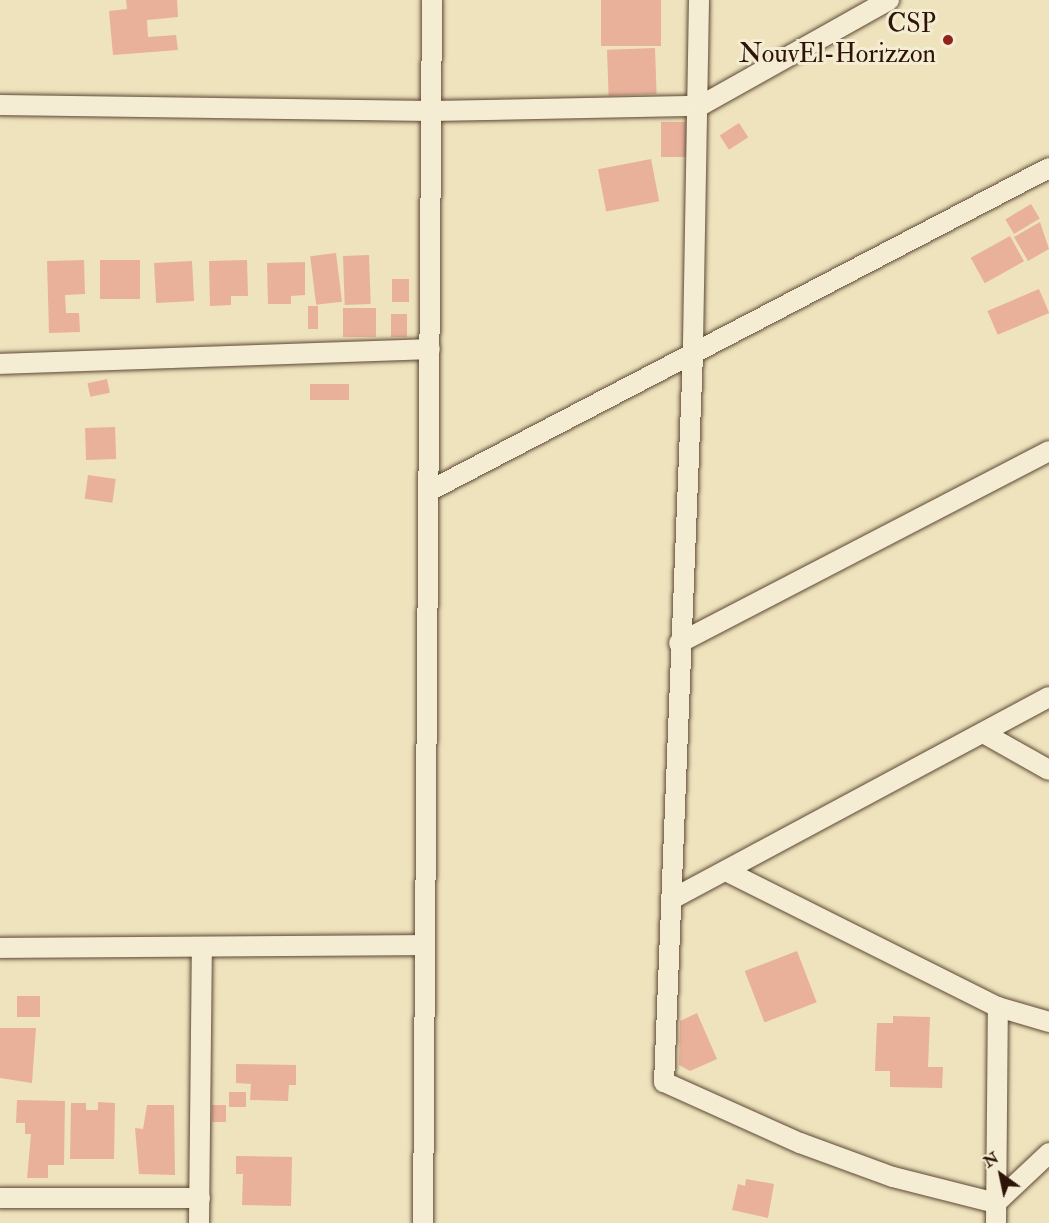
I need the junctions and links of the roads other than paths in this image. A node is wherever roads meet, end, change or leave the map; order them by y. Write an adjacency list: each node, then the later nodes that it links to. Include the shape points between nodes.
1 (432, 0): 6 (street)
2 (699, 0): 5 (street)
3 (889, 0): 5 (street)
4 (0, 105): 6 (street)
5 (700, 106): 6 (street); 9 (street)
6 (431, 111): 8 (street)
7 (1049, 168): 9 (street)
8 (429, 349): 10 (street); 12 (street)
9 (693, 355): 12 (street); 13 (street)
10 (0, 364)
11 (1049, 450): 13 (street)
12 (429, 491): 19 (street)
13 (679, 643): 18 (street)
14 (1049, 697): 15 (street)
15 (986, 734): 16 (street); 17 (street)
16 (1049, 770)
17 (726, 871): 18 (street); 22 (street)
18 (674, 898): 27 (street, via 664,1082 800,1143 893,1177)
19 (425, 945): 20 (street); 29 (street)
20 (202, 947): 21 (street); 26 (street)
21 (0, 948)
22 (998, 1007): 23 (street); 27 (street)
23 (1049, 1022)
24 (1049, 1154): 27 (street)
25 (0, 1197): 26 (street)
26 (200, 1198): 28 (street)
27 (996, 1203): 30 (street)
28 (200, 1223)
29 (423, 1223)
30 (996, 1223)

